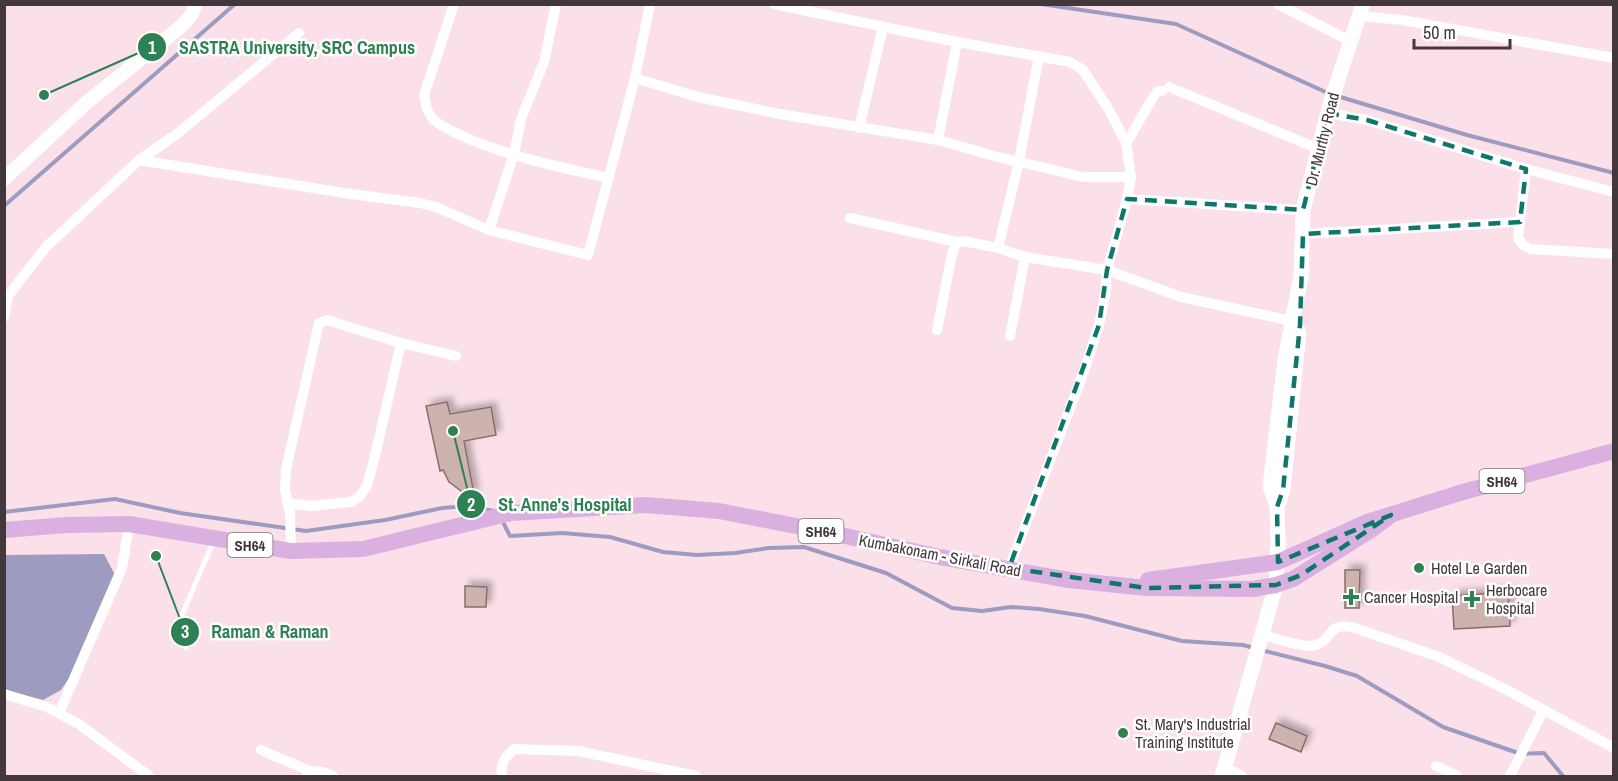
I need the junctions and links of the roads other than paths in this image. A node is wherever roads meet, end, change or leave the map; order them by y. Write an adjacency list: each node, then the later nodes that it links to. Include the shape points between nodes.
1 (195, 4): 26 (street, via 178,29 86,103)
2 (454, 4): 20 (street, via 424,95 426,108 445,128)
3 (556, 4): 20 (street, via 544,62 521,119)
4 (650, 4): 14 (street)
5 (774, 4): 8 (street)
6 (1278, 4): 10 (street)
7 (1360, 9): 10 (main road, Dr. Murthy Road); 13 (street)
8 (883, 27): 11 (street); 16 (street)
9 (299, 33): 21 (street, via 177,134)
10 (1350, 41): 15 (main road, Dr. Murthy Road)
11 (957, 42): 12 (street); 17 (street)
12 (1039, 56): 18 (street, via 1070,62 1083,70); 22 (street)
13 (1614, 58)
14 (635, 78): 16 (street, via 698,97); 25 (street)
15 (1328, 109): 19 (main road, Dr. Murthy Road); 23 (street)
16 (859, 128): 17 (street)
17 (938, 140): 22 (street)
18 (1126, 143): 19 (street, via 1157,92 1165,89); 24 (street)
19 (1319, 149): 29 (main road, Dr. Murthy Road)
20 (514, 154): 25 (street); 32 (street)
21 (139, 160): 32 (street, via 420,203); 40 (street, via 45,248)
22 (1019, 161): 24 (street, via 1083,177); 35 (street)
23 (1526, 170): 27 (street); 31 (street)
24 (1131, 177): 28 (street)
25 (609, 178): 32 (street, via 588,255)
26 (4, 179)
27 (1614, 192)
28 (1127, 199): 29 (street); 38 (street)
29 (1304, 210): 33 (main road, Dr. Murthy Road)
30 (850, 218): 34 (street)
31 (1520, 222): 33 (street); 36 (street, via 1518,238 1530,249)
32 (489, 230)
33 (1303, 234): 39 (main road, Dr. Murthy Road)
34 (957, 242): 35 (street); 43 (street)
35 (998, 248): 37 (street)
36 (1614, 254)
37 (1024, 256): 38 (street); 44 (street)
38 (1107, 270): 42 (street, via 1181,297); 56 (street, via 1099,325 1083,374)
39 (1302, 270): 42 (main road, Dr. Murthy Road); 48 (main road, Dr. Murthy Road, via 1283,490)
40 (6, 296): 41 (street)
41 (4, 317)
42 (1292, 321): 48 (main road, Dr. Murthy Road, via 1270,486)
43 (937, 330)
44 (1010, 336)
45 (401, 343): 46 (street); 49 (street, via 367,486 351,502); 49 (street, via 327,320 319,323 286,469)
46 (456, 356)
47 (1614, 451): 50 (main road, Kumbakonam - Sirkali Road / SH64)
48 (1277, 507): 55 (main road, Dr. Murthy Road)
49 (288, 508): 54 (street)
50 (1390, 515): 55 (main road, Kumbakonam - Sirkali Road / SH64); 58 (main road, Kumbakonam - Sirkali Road / SH64, via 1300,575)
51 (129, 524): 52 (main road, Kumbakonam - Sirkali Road / SH64); 53 (main road, Kumbakonam - Sirkali Road / SH64); 63 (street, via 122,568)
52 (4, 530)
53 (214, 539): 54 (main road, Kumbakonam - Sirkali Road / SH64); 60 (lane, via 181,617)
54 (291, 552): 56 (main road, Kumbakonam - Sirkali Road / SH64, via 363,549 511,513 645,504 719,512)
55 (1278, 562): 57 (main road, Kumbakonam - Sirkali Road / SH64); 58 (main road, Dr. Murthy Road)
56 (1009, 568): 57 (main road, Kumbakonam - Sirkali Road / SH64, via 1069,580)
57 (1129, 585): 58 (main road, Kumbakonam - Sirkali Road / SH64, via 1253,589)
58 (1276, 585): 59 (main road, Dr. Murthy Road)
59 (1262, 638): 62 (street, via 1308,646 1316,645 1340,625 1352,627 1439,657); 67 (main road, Dr. Murthy Road)
60 (186, 648)
61 (4, 694): 63 (street)
62 (1543, 711): 64 (street); 75 (street)
63 (59, 713): 69 (street, via 80,724)
64 (1614, 748)
65 (261, 750): 68 (street)
66 (1436, 766): 74 (street)
67 (1223, 772): 73 (street)
68 (308, 774): 70 (street, via 323,772)
69 (150, 777)
70 (333, 777)
71 (502, 777): 72 (street, via 505,757 514,749 578,751)
72 (696, 777)
73 (1242, 777)
74 (1457, 777)
75 (1510, 777)

